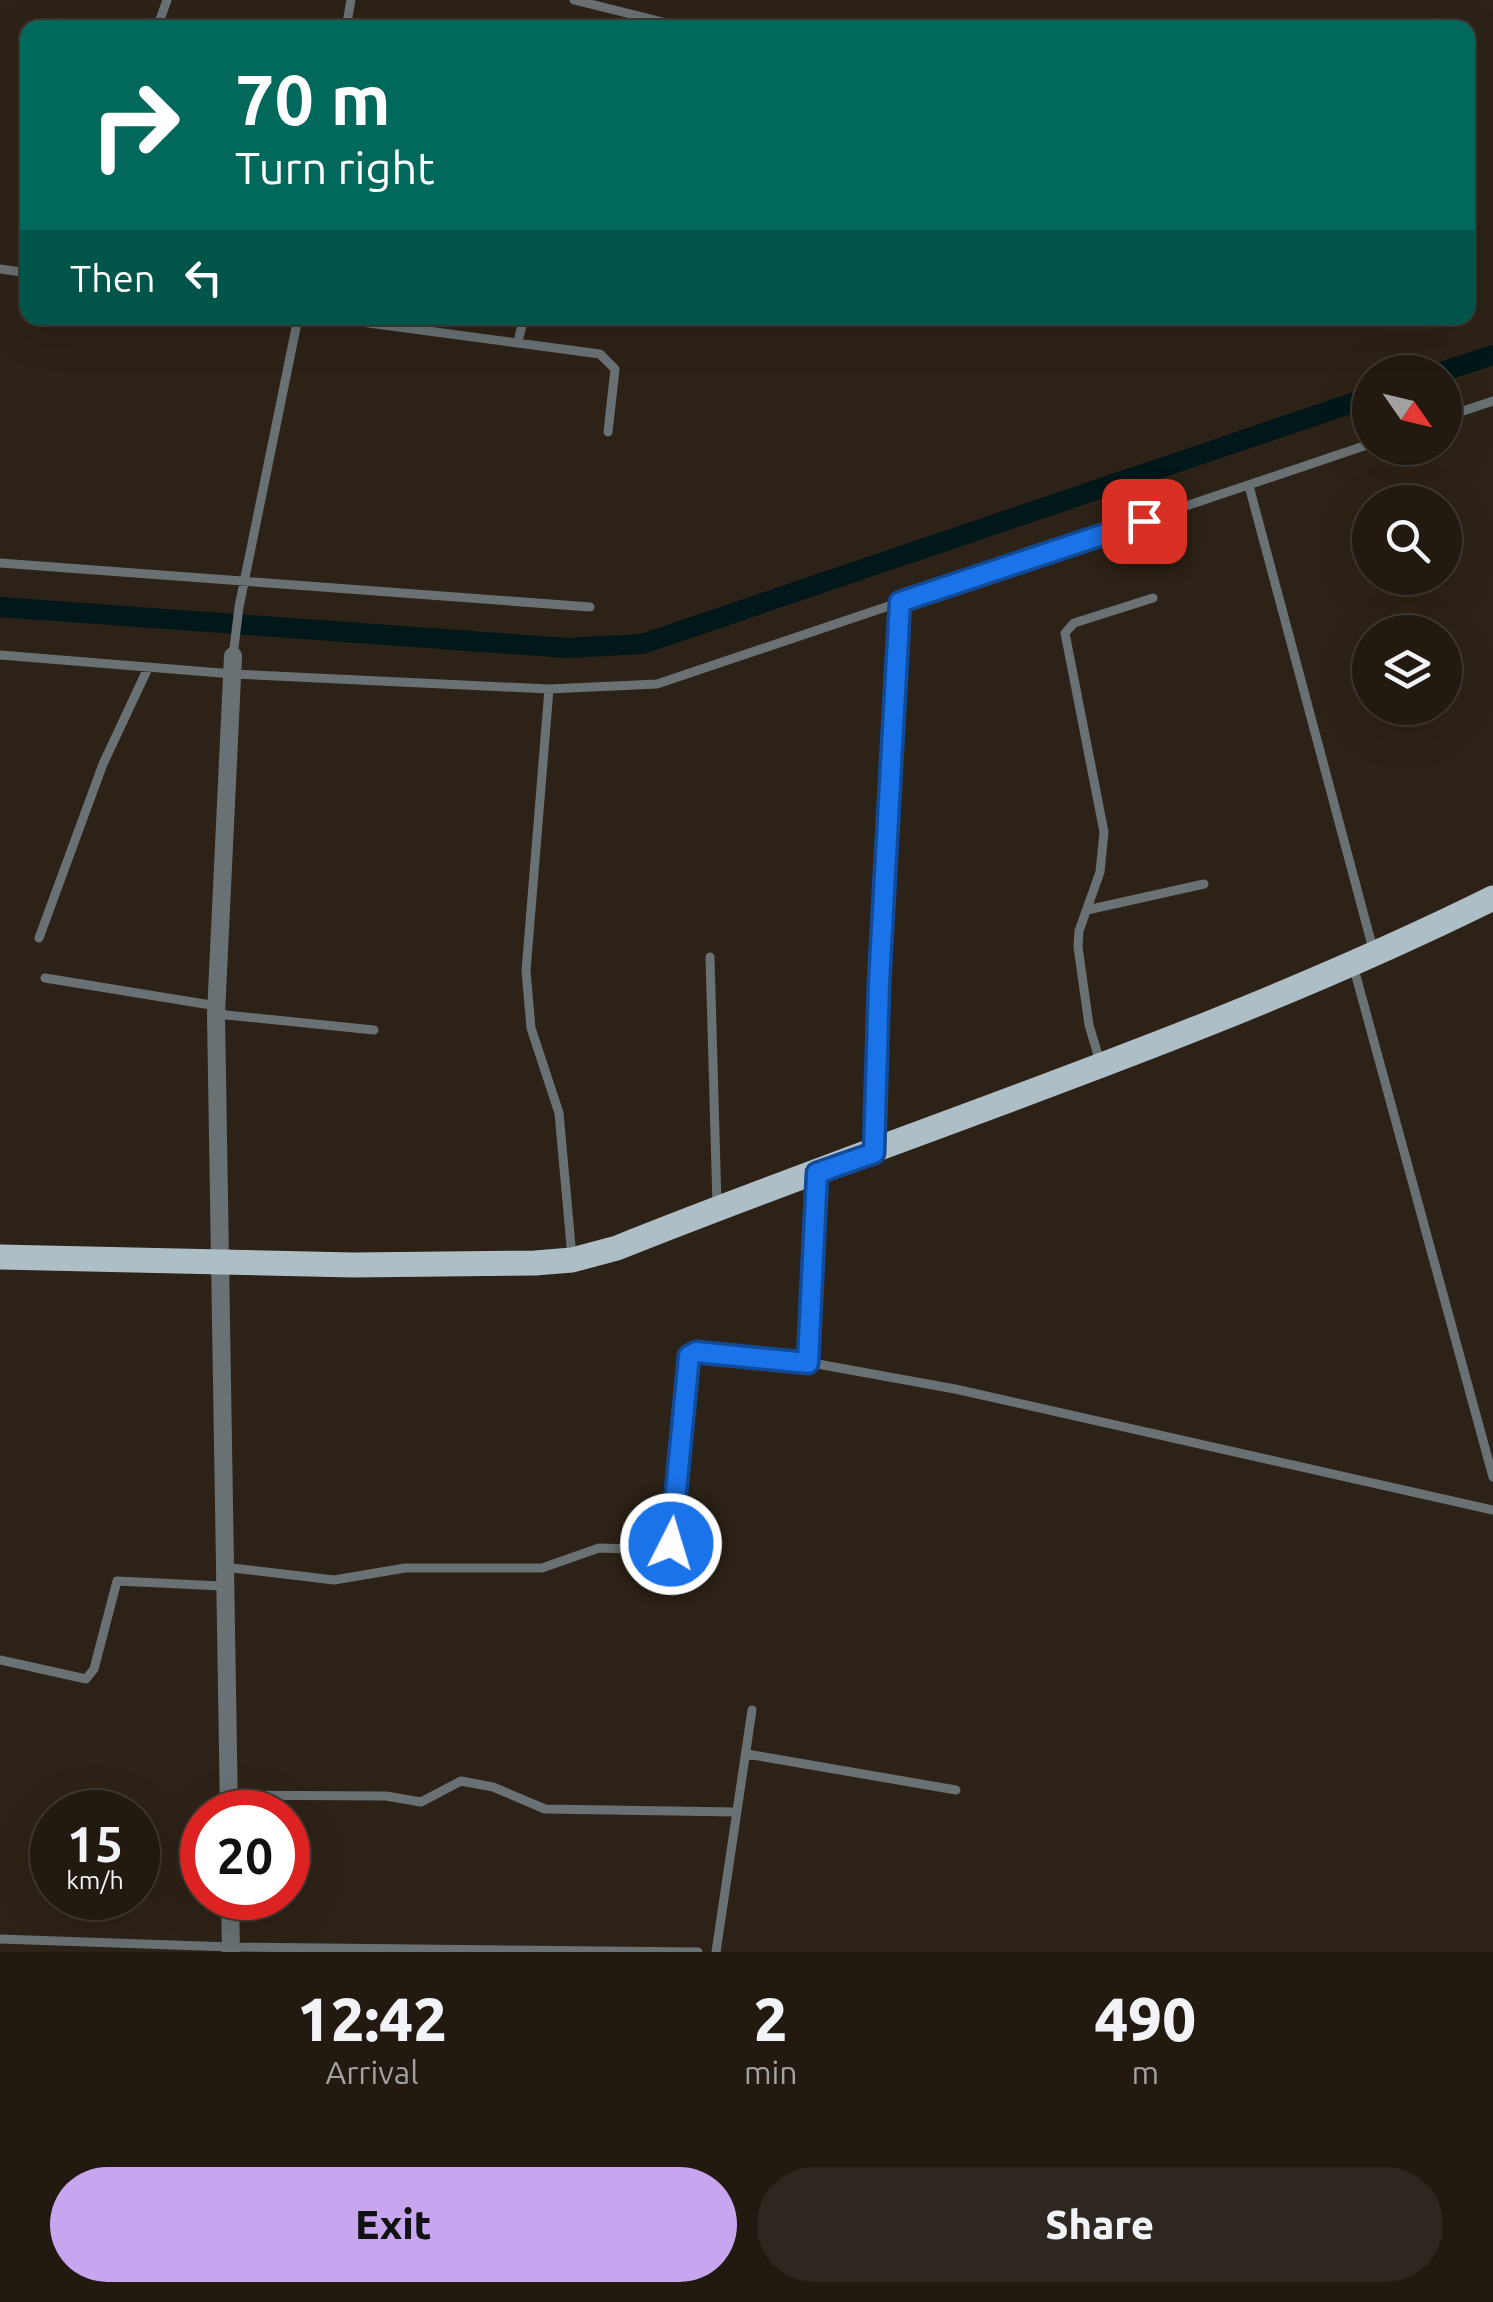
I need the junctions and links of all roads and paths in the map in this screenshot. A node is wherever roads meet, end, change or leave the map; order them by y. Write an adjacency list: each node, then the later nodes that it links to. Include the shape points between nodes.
1 (574, 0): 2 (lane)
2 (655, 20)
3 (297, 325): 13 (lane)
4 (386, 325): 6 (lane)
5 (522, 325): 6 (lane)
6 (518, 342): 9 (lane, via 609,359 615,369)
7 (1493, 401): 8 (lane)
8 (1462, 411)
9 (608, 432)
10 (1352, 450): 11 (lane)
11 (1249, 486): 15 (lane); 26 (lane)
12 (0, 563): 13 (lane)
13 (244, 583): 16 (lane); 18 (lane)
14 (1152, 598): 23 (lane, via 1074,623 1065,632 1104,832)
15 (900, 602): 20 (lane, via 657,684); 31 (lane)
16 (590, 607)
17 (0, 655): 19 (lane)
18 (233, 665): 19 (lane); 20 (lane); 28 (street)
19 (148, 668): 24 (lane, via 103,764)
20 (549, 689): 35 (lane, via 526,972 531,1028 558,1114)
21 (1204, 884): 23 (lane)
22 (1493, 898): 26 (main road)
23 (1087, 910): 30 (lane, via 1078,947)
24 (38, 938)
25 (710, 958): 33 (lane)
26 (1364, 961): 30 (main road); 38 (lane)
27 (45, 978): 28 (lane)
28 (217, 1010): 29 (lane); 36 (street)
29 (374, 1030)
30 (1102, 1067): 31 (main road)
31 (874, 1153): 32 (main road)
32 (817, 1173): 33 (main road); 37 (lane)
33 (717, 1208): 35 (main road)
34 (0, 1257): 36 (main road)
35 (572, 1260): 36 (main road)
36 (219, 1262): 40 (street)
37 (808, 1363): 39 (lane, via 1079,1415); 40 (lane, via 689,1356 666,1550 600,1548 542,1568 405,1568 334,1580)
38 (1493, 1477)
39 (1493, 1510)
40 (222, 1576): 41 (lane, via 117,1581 86,1679); 44 (street)
41 (0, 1660)
42 (752, 1710): 43 (lane)
43 (747, 1754): 45 (lane); 47 (lane)
44 (228, 1790)
45 (956, 1790)
46 (310, 1800): 47 (lane, via 386,1796 422,1802 461,1781 545,1809)
47 (735, 1812): 52 (lane)
48 (230, 1920): 50 (street)
49 (0, 1939): 50 (lane)
50 (231, 1950): 51 (lane)
51 (698, 1952)
52 (716, 1952)

